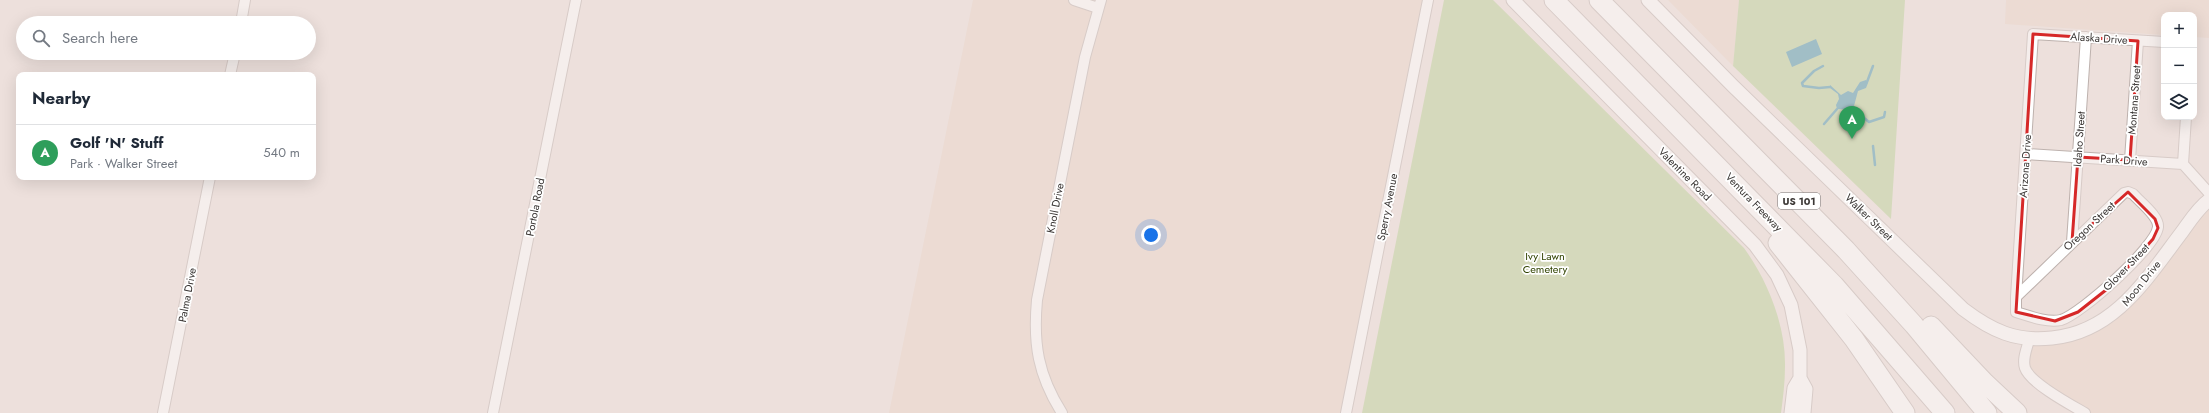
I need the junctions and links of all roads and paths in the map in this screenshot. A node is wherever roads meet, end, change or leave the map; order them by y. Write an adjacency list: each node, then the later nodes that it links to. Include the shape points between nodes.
1 (245, 0): 10 (street)
2 (576, 0): 33 (street, Portola Road)
3 (1074, 0): 9 (street)
4 (1428, 0): 35 (street, Sperry Avenue)
5 (1513, 0): 31 (street, Valentine Road, via 1755,245 1769,263 1791,305 1800,350)
6 (1554, 0): 25 (highway, Ventura Freeway / US 101)
7 (1599, 0): 24 (highway, US 101)
8 (1648, 0): 30 (street, Walker Street, via 1963,309 1983,325)
9 (1100, 4): 34 (street, Knoll Drive, via 1085,57 1037,300 1035,334 1039,360 1047,386)
10 (242, 16)
11 (2033, 34): 12 (street, Alaska Drive); 18 (street, Arizona Drive)
12 (2086, 37): 13 (street, Alaska Drive); 19 (street, Idaho Street)
13 (2138, 41): 14 (street, Alaska Drive); 20 (street, Montana Street)
14 (2161, 42)
15 (233, 60): 16 (street)
16 (231, 72)
17 (2186, 120): 21 (street)
18 (2026, 154): 19 (street, Park Drive); 29 (street, Arizona Drive)
19 (2078, 157): 20 (street, Park Drive); 28 (street, Idaho Street)
20 (2130, 160): 21 (street, Park Drive)
21 (2183, 164): 23 (street)
22 (209, 180): 32 (street, Palma Drive)
23 (2209, 193)
24 (1792, 194): 40 (highway, US 101, via 1885,293); 41 (highway)
25 (1751, 199): 38 (highway, via 1767,230 1854,339); 39 (highway, Ventura Freeway / US 101, via 1834,285)
26 (2209, 200): 30 (street, Moon Drive, via 2134,294 2111,316 2075,334)
27 (2158, 228): 28 (street, Oregon Street, via 2156,219 2133,194 2128,192); 29 (street, Glover Street, via 2153,239 2111,286 2069,317 2055,321 2016,312)
28 (2072, 242): 29 (street, Oregon Street)
29 (2016, 297)
30 (2029, 340): 42 (street, via 2025,353 2025,368 2035,380)
31 (1800, 378): 36 (street, Valentine Road, via 1794,388); 37 (street, Valentine Road, via 1806,389)
32 (163, 413)
33 (493, 413)
34 (1062, 413)
35 (1346, 413)
36 (1791, 413)
37 (1804, 413)
38 (1905, 413)
39 (1945, 413)
40 (1987, 413)
41 (2018, 413)
42 (2085, 413)

